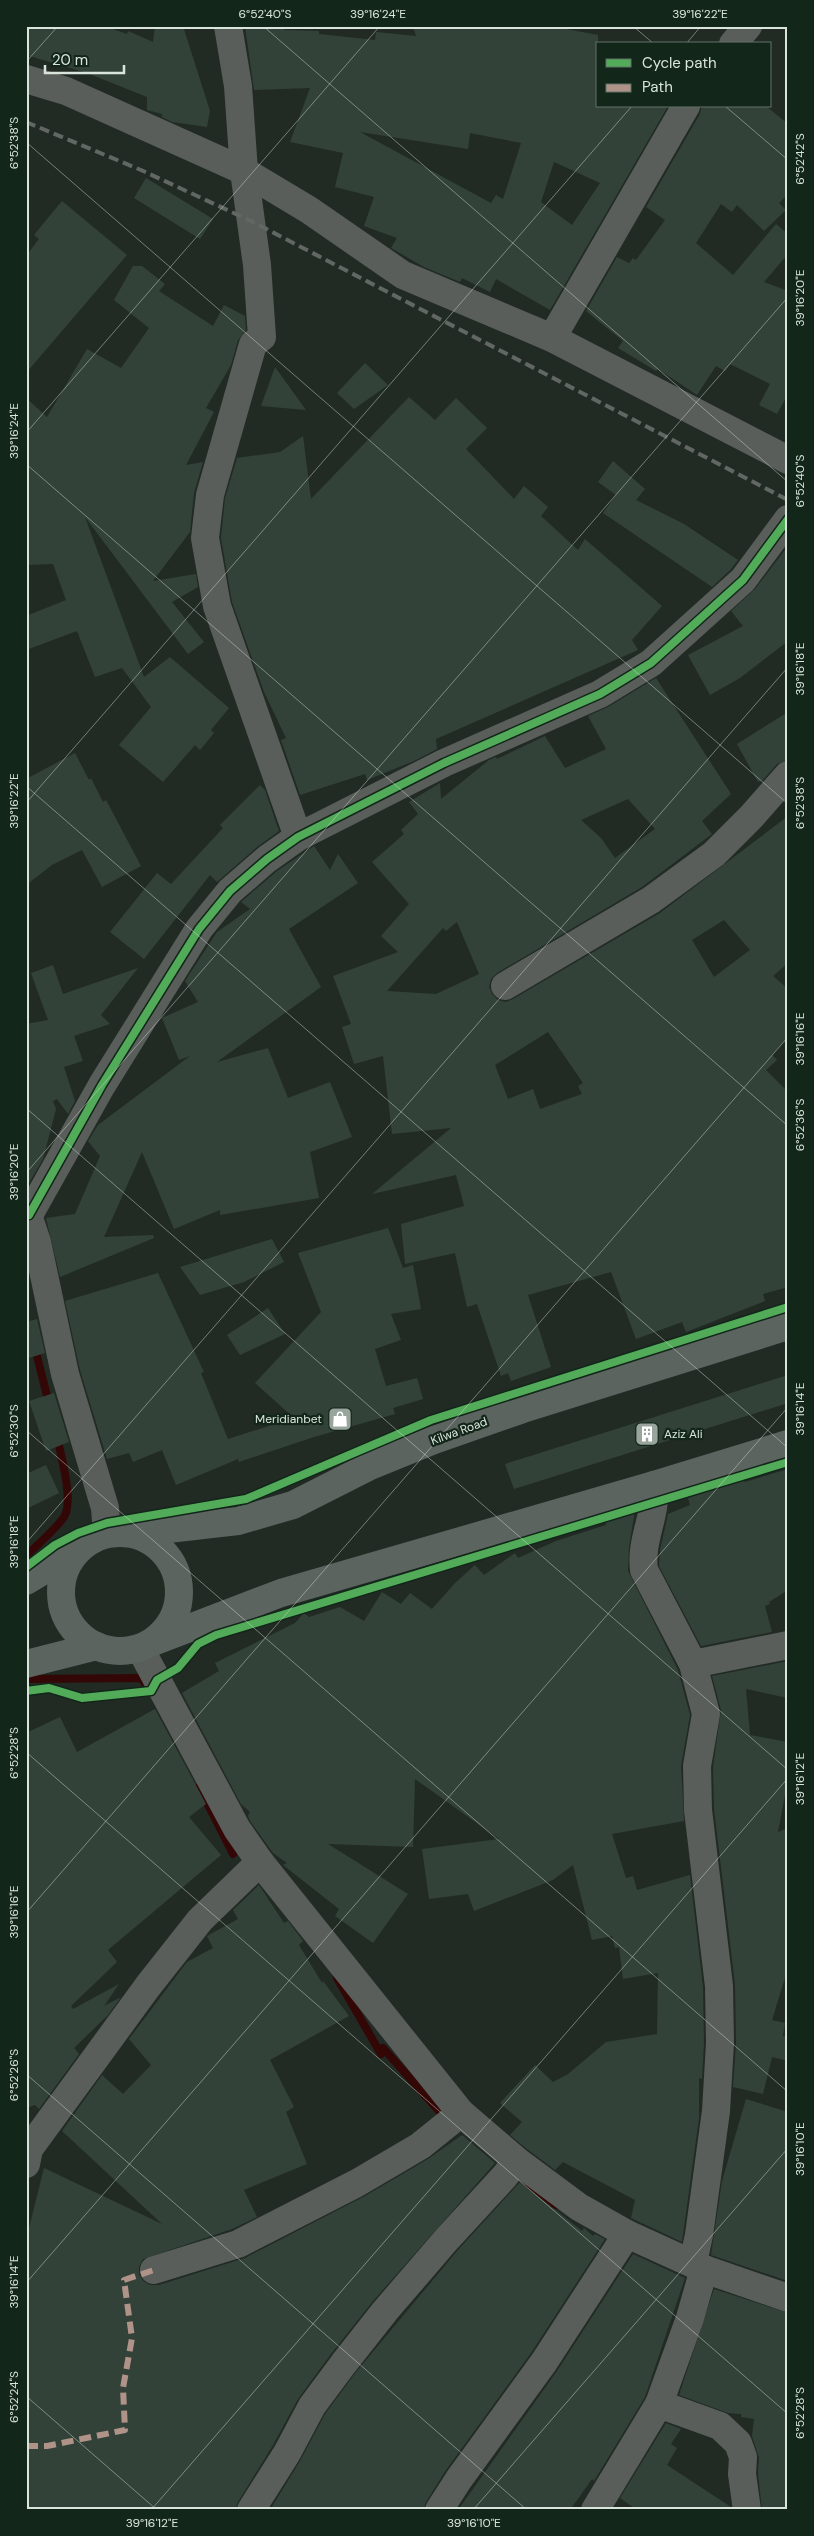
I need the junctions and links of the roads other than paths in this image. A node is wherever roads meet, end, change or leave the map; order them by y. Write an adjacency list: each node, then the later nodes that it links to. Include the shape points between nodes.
1 (228, 26): 6 (street, via 238,86)
2 (748, 26): 3 (street)
3 (735, 42)
4 (26, 79): 6 (street, via 66,91)
5 (685, 108): 7 (street)
6 (244, 171): 7 (street, via 309,210 403,275); 11 (street, via 257,265 262,337 252,344 210,495 205,538 216,606)
7 (552, 338): 8 (street)
8 (788, 460)
9 (788, 519): 11 (street, via 744,580 651,663 600,694 444,763)
10 (788, 775): 12 (street, via 714,854 651,900)
11 (298, 838): 13 (street, via 230,891 199,929)
12 (505, 986)
13 (28, 1212): 14 (street)
14 (32, 1242): 18 (street, via 65,1374 105,1508)
15 (788, 1326): 18 (highway, Kilwa Road, via 434,1440 370,1466 293,1504 238,1521)
16 (788, 1444): 17 (highway)
17 (654, 1485): 21 (highway, via 281,1593); 25 (street, via 656,1502 642,1553 644,1570)
18 (120, 1533): 19 (highway, via 91,1540); 21 (highway, via 152,1541 167,1554 178,1576 177,1611 168,1629)
19 (78, 1549): 20 (highway); 23 (highway, via 67,1565 61,1583 62,1603 80,1636)
20 (26, 1581)
21 (146, 1645): 23 (highway, via 126,1651); 26 (street, via 237,1829)
22 (788, 1645): 25 (street)
23 (97, 1646): 24 (highway)
24 (26, 1664)
25 (693, 1664): 31 (street, via 706,1714 697,1766 698,1810 719,1986 720,2043 716,2111 699,2235)
26 (260, 1862): 27 (street); 29 (street, via 200,1920 148,1986 29,2150)
27 (461, 2113): 28 (street); 32 (street, via 420,2146 340,2192 238,2244)
28 (517, 2161): 30 (street, via 579,2207); 35 (street, via 385,2311 344,2363 312,2406 287,2454)
29 (26, 2164)
30 (627, 2234): 31 (street); 36 (street, via 544,2362)
31 (698, 2266): 33 (street); 34 (street, via 690,2318)
32 (154, 2270)
33 (788, 2298)
34 (659, 2404): 37 (street); 38 (street, via 720,2426 738,2444 743,2457)
35 (251, 2510)
36 (439, 2510)
37 (595, 2510)
38 (747, 2510)

